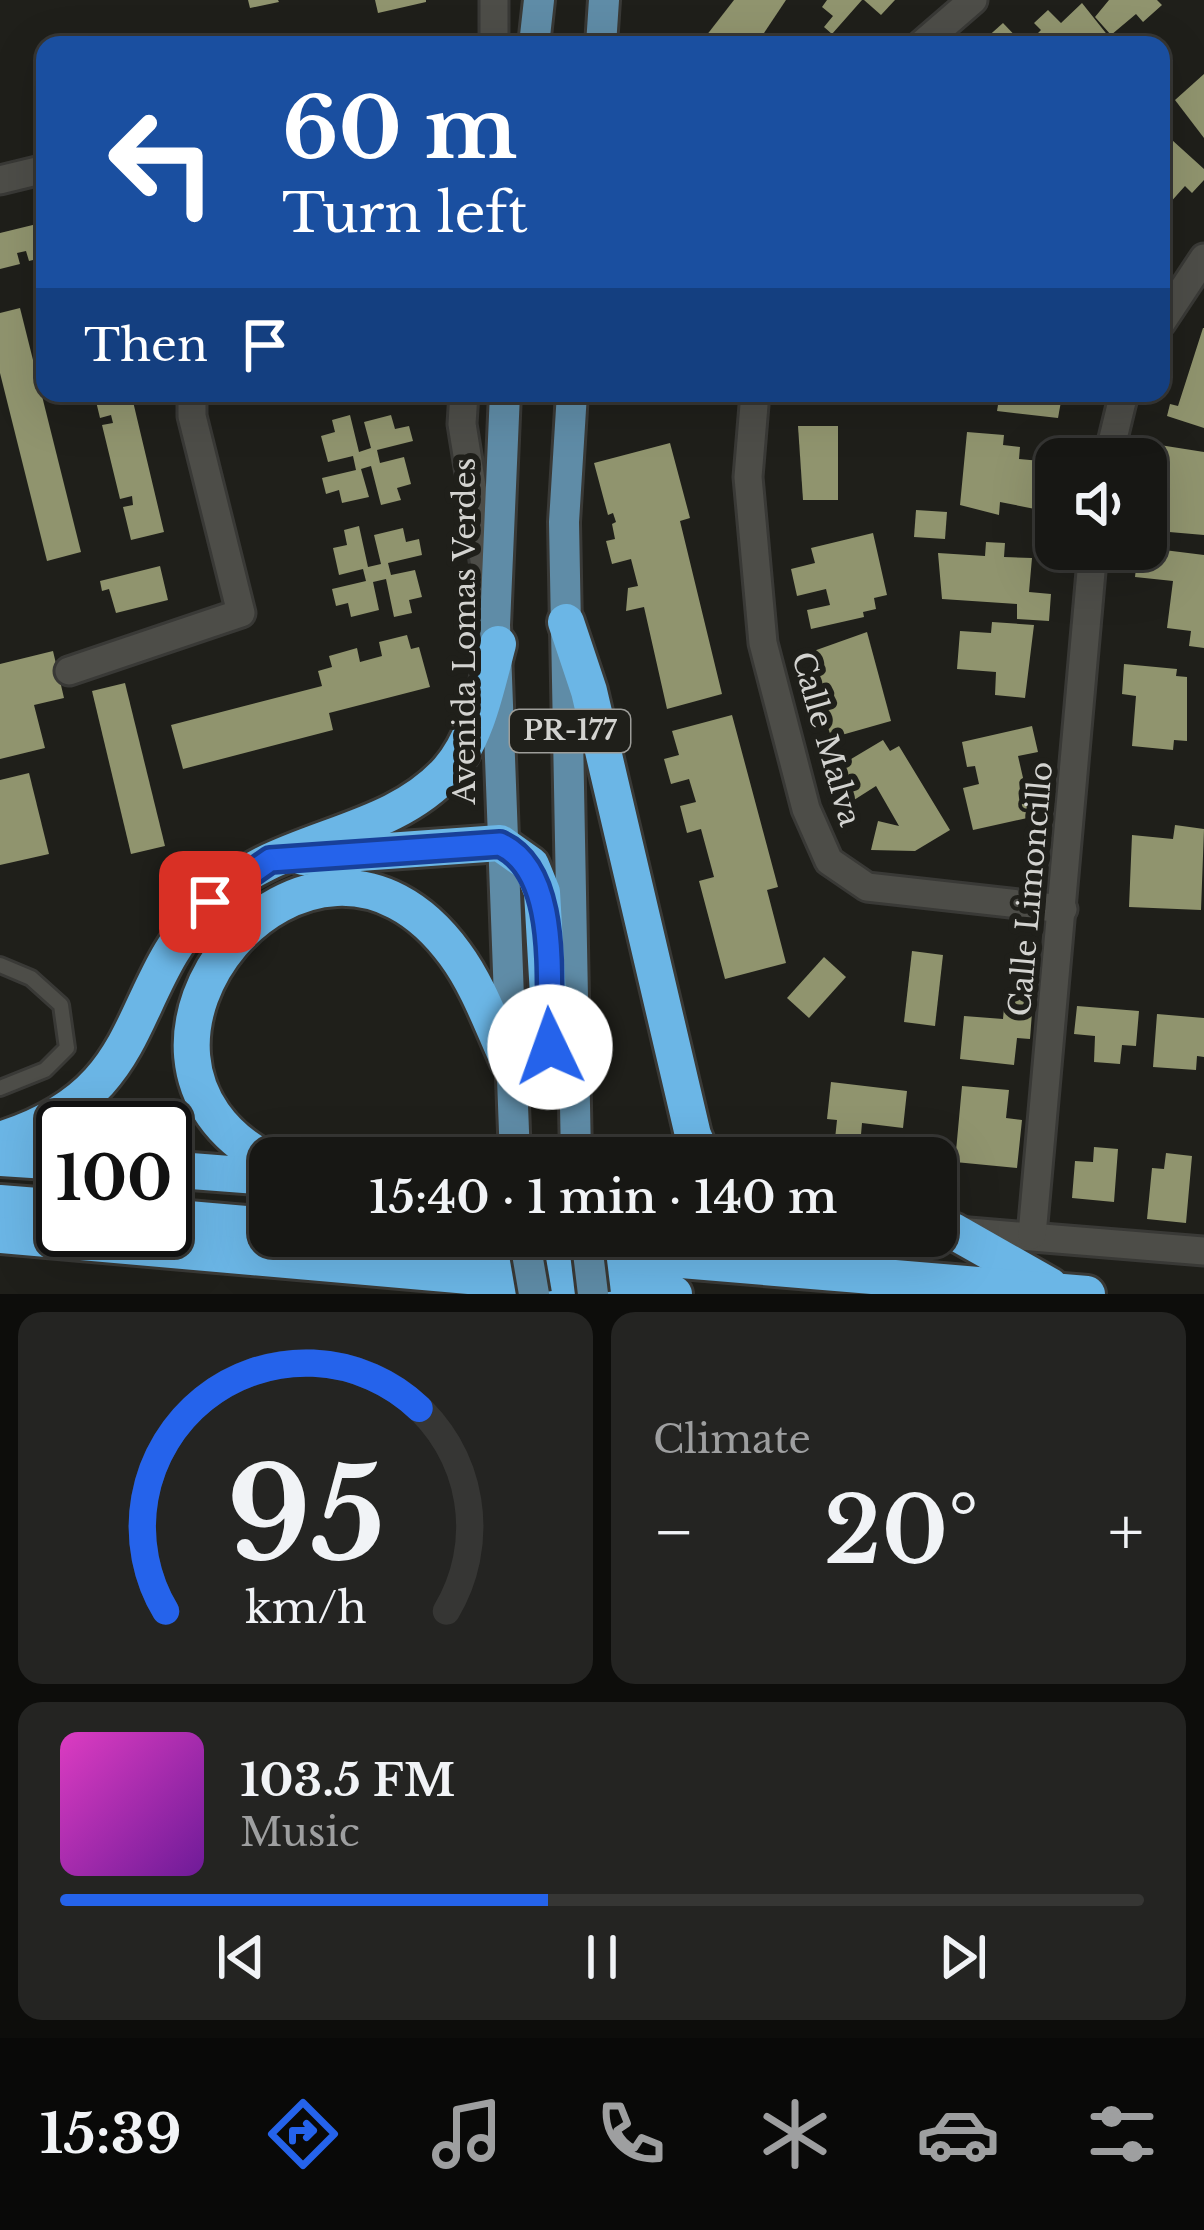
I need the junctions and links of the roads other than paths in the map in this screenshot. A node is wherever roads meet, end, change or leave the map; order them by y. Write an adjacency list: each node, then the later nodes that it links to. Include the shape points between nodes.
1 (494, 0): 5 (street)
2 (539, 0): 6 (main road)
3 (604, 0): 7 (main road)
4 (973, 0): 8 (street)
5 (494, 36)
6 (535, 36)
7 (602, 36)
8 (931, 36)
9 (36, 171): 10 (street)
10 (0, 180)
11 (1204, 258): 12 (street)
12 (1170, 309)
13 (192, 402): 23 (street, via 241,613)
14 (463, 402): 22 (street)
15 (506, 402): 22 (main road, Avenida Lomas Verdes / PR-177)
16 (571, 402): 21 (main road, PR-177)
17 (754, 402): 26 (street, Calle Malva, via 748,477 763,643 806,809 829,861 867,887)
18 (1122, 402): 19 (street)
19 (1113, 438)
20 (1091, 570): 26 (street, Calle Limoncillo)
21 (566, 622): 29 (main road, PR-177); 33 (highway)
22 (496, 634): 24 (main road, Avenida Lomas Verdes / PR-177); 25 (highway, via 466,744 433,786)
23 (69, 671)
24 (500, 844): 25 (highway); 28 (main road, Avenida Lomas Verdes / PR-177); 29 (highway, via 531,866 542,892 550,1047)
25 (270, 860): 34 (highway, via 228,886 192,923 134,1034 97,1084 62,1113)
26 (1063, 909): 46 (street, Calle Limoncillo)
27 (0, 965): 30 (lane, via 62,1005 67,1048 46,1070)
28 (508, 1060): 31 (main road, Avenida Lomas Verdes / PR-177); 35 (highway, via 455,953 401,906 350,890 317,891 268,907 235,935 213,965 193,1025 201,1082 218,1118)
29 (570, 1069): 32 (main road, PR-177)
30 (0, 1088)
31 (513, 1137)
32 (574, 1137)
33 (693, 1137)
34 (0, 1140)
35 (249, 1144)
36 (0, 1158): 37 (highway)
37 (36, 1160)
38 (192, 1171): 39 (highway)
39 (249, 1175)
40 (0, 1203): 41 (highway)
41 (36, 1206)
42 (192, 1219): 43 (highway)
43 (249, 1224)
44 (957, 1231): 46 (street)
45 (0, 1235): 55 (highway)
46 (1032, 1235): 48 (street)
47 (957, 1236): 52 (highway)
48 (1204, 1251)
49 (528, 1257): 53 (main road, bridge)
50 (589, 1257): 54 (main road, bridge)
51 (644, 1257): 52 (highway)
52 (1073, 1293)
53 (534, 1294)
54 (593, 1294)
55 (674, 1294)

